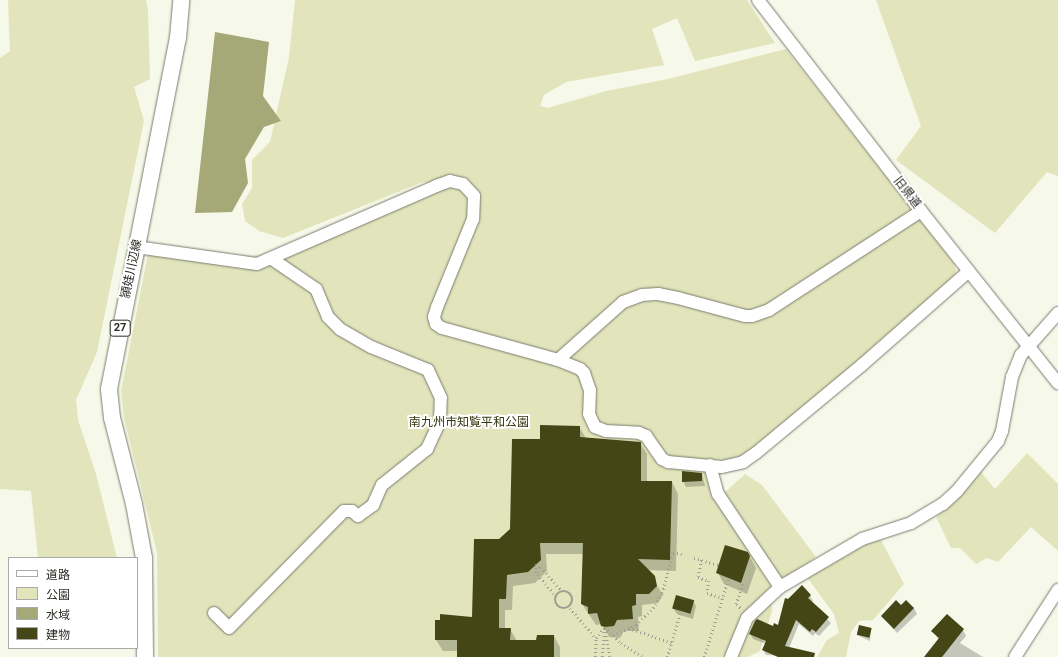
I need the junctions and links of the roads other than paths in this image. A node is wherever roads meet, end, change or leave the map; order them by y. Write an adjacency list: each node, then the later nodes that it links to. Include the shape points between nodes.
1 (181, 0): 4 (main road, 頴娃川辺線 / 27, via 178,38)
2 (758, 0): 3 (street, 旧県道)
3 (921, 211): 6 (street, 旧県道); 9 (street, via 769,310 745,316 678,298 658,294 642,295 623,302)
4 (136, 247): 5 (street, via 257,264); 15 (main road, 頴娃川辺線 / 27, via 109,389 112,418 134,504 144,558)
5 (272, 259): 9 (street, via 436,186 450,181 463,184 474,196 473,219 437,307 434,317 436,324 442,328); 14 (street, via 316,289 328,317 340,329 371,346 428,370 438,386 441,398 440,421 427,449 382,485 373,505 358,516 352,511 344,512 229,628)
6 (969, 271): 8 (street, 旧県道); 11 (street, via 756,453 731,466)
7 (1058, 313): 8 (street)
8 (1029, 346): 10 (street, 旧県道); 12 (street, via 1021,355 1012,377 998,441 957,491 943,504 911,523 862,539)
9 (558, 360): 11 (street, via 584,373 590,390 588,414 595,427 606,431 639,433 646,436 662,459 668,462)
10 (1058, 383)
11 (710, 465): 12 (street, via 718,494)
12 (780, 587): 16 (street, via 747,618)
13 (1058, 590): 17 (street)
14 (214, 613)
15 (145, 657)
16 (731, 657)
17 (1015, 657)

